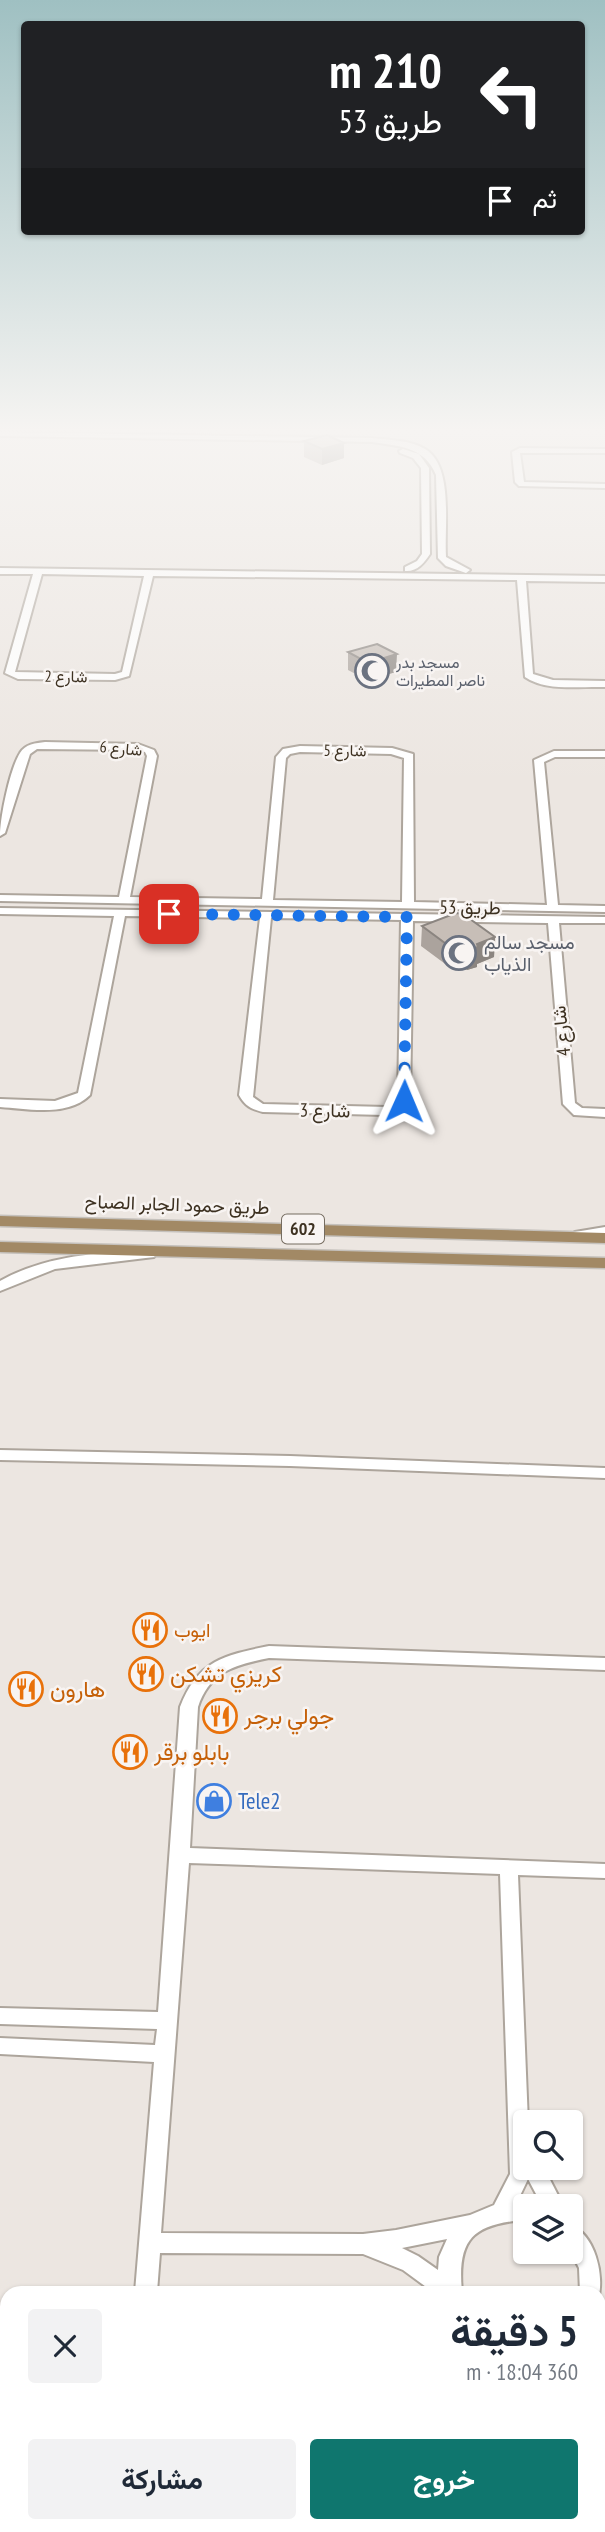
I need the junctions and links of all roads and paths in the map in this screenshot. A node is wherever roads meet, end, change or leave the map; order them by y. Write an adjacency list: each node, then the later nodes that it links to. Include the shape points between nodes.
1 (426, 546): 3 (street)
2 (442, 546): 4 (street)
3 (426, 554): 4 (street); 8 (street)
4 (442, 555): 9 (street, via 449,565)
5 (0, 564): 6 (street)
6 (82, 569): 7 (street); 11 (street)
7 (108, 569): 8 (street); 13 (street)
8 (408, 569): 9 (street)
9 (466, 570): 12 (street)
10 (0, 571): 11 (street)
11 (38, 571): 13 (street, شارع 2, via 10,673 18,676 125,674)
12 (605, 572)
13 (149, 573): 14 (street)
14 (521, 578): 15 (street); 16 (street, via 531,679)
15 (605, 579)
16 (605, 684)
17 (605, 754): 27 (street, شارع 4, via 554,754 539,760)
18 (0, 833): 21 (street, شارع 6, via 30,748 149,750 152,756)
19 (0, 898): 21 (street, طريق 53)
20 (315, 904): 22 (street, طريق 53); 25 (street, طريق 53); 28 (street, via 327,909)
21 (122, 907): 22 (street, طريق 53); 24 (street, طريق 53); 30 (street, via 84,1095 59,1105)
22 (266, 909): 26 (street, شارع 5, via 281,757 300,749 392,751 409,757); 26 (street, شارع 3, via 245,1095 263,1108 384,1111 404,1101); 28 (street, طريق 53)
23 (605, 909): 27 (street, طريق 53)
24 (0, 911)
25 (353, 911): 26 (street, طريق 53); 28 (street, طريق 53)
26 (408, 911): 27 (street, طريق 53)
27 (553, 914): 29 (street, طريق 53); 31 (street, شارع 4, via 569,1104 579,1112)
28 (317, 917)
29 (605, 920)
30 (0, 1103)
31 (605, 1113)
32 (0, 1220): 34 (main road, طريق حمود الجابر الصباح / 602)
33 (605, 1231): 34 (street)
34 (569, 1237): 35 (main road, طريق حمود الجابر الصباح / 602)
35 (605, 1238)
36 (0, 1247): 37 (main road, 602)
37 (192, 1251): 38 (main road, 602); 39 (street, via 63,1263 38,1268)
38 (605, 1263)
39 (0, 1287)
40 (0, 1455): 41 (street)
41 (605, 1473)
42 (605, 1664): 43 (street, via 289,1652 236,1659 211,1672 192,1696)
43 (180, 1855): 44 (street); 47 (street)
44 (509, 1869): 45 (street); 50 (street)
45 (605, 1871)
46 (0, 2016): 47 (street)
47 (168, 2021): 49 (street)
48 (0, 2046): 49 (street)
49 (164, 2054): 55 (street)
50 (522, 2110)
51 (517, 2180): 52 (street)
52 (502, 2212): 53 (street); 54 (street)
53 (513, 2212)
54 (473, 2224): 56 (street); 61 (street, via 453,2247)
55 (150, 2243): 56 (street); 59 (street)
56 (363, 2244): 60 (street, via 412,2262)
57 (583, 2252): 58 (street)
58 (596, 2283)
59 (146, 2286)
60 (442, 2286)
61 (448, 2286)

